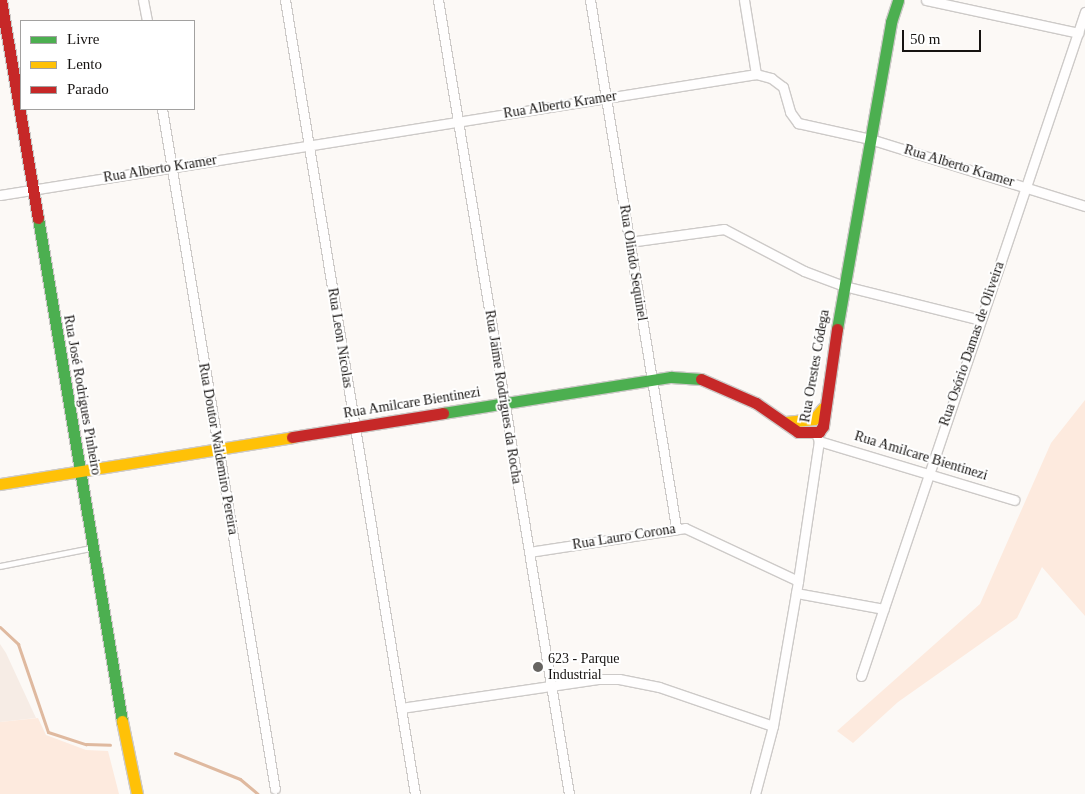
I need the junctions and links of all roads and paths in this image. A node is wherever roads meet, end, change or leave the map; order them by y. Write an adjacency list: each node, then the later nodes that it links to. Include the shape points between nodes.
1 (1, 0): 20 (main road, Rua José Rodrigues Pinheiro)
2 (143, 0): 10 (street)
3 (285, 0): 17 (street, Rua Leon Nícolas)
4 (438, 0): 15 (street, Rua Jaime Rodrigues da Rocha)
5 (590, 0): 13 (street, Rua Olindo Sequinel)
6 (744, 0): 12 (street)
7 (898, 0): 16 (main road, Rua Orestes Códega)
8 (926, 0): 11 (street)
9 (1085, 12): 11 (street, Rua Osório Damas de Oliveira)
10 (147, 20)
11 (1078, 33): 19 (street, Rua Osório Damas de Oliveira)
12 (756, 74): 13 (street, Rua Alberto Kramer); 16 (street, Rua Alberto Kramer, via 783,87 790,112 798,122)
13 (606, 98): 15 (street, Rua Alberto Kramer); 23 (street, Rua Olindo Sequinel)
14 (162, 110): 18 (street, Rua Doutor Waldemiro Pereira)
15 (458, 122): 17 (street, Rua Alberto Kramer); 27 (street, Rua Jaime Rodrigues da Rocha)
16 (870, 139): 19 (street, Rua Alberto Kramer); 24 (main road, Rua Orestes Códega)
17 (309, 146): 18 (street, Rua Alberto Kramer); 30 (street, Rua Leon Nícolas)
18 (171, 168): 20 (street, Rua Alberto Kramer); 32 (street, Rua Doutor Waldemiro Pereira)
19 (1026, 186): 22 (street, Rua Alberto Kramer); 25 (street, Rua Osório Damas de Oliveira)
20 (33, 190): 21 (street, Rua Alberto Kramer); 33 (main road, Rua José Rodrigues Pinheiro)
21 (0, 195)
22 (1085, 206)
23 (629, 242): 24 (street, via 724,229 804,272); 26 (street, Rua Olindo Sequinel)
24 (844, 286): 25 (street); 28 (main road, Rua Orestes Códega)
25 (980, 320): 34 (street, Rua Osório Damas de Oliveira)
26 (652, 380): 27 (main road, Rua Amilcare Bientinezi); 29 (main road, Rua Amilcare Bientinezi, via 707,380 741,394); 37 (street, Rua Olindo Sequinel)
27 (504, 403): 30 (main road, Rua Amilcare Bientinezi); 39 (street, Rua Jaime Rodrigues da Rocha)
28 (823, 408): 29 (main road, via 814,419); 31 (main road, Rua Orestes Códega, via 823,426)
29 (786, 422): 31 (main road, Rua Amilcare Bientinezi, via 798,432)
30 (355, 427): 32 (main road, Rua Amilcare Bientinezi); 46 (street, Rua Leon Nícolas)
31 (818, 437): 34 (street, Rua Amilcare Bientinezi); 41 (street, Rua Orestes Códega)
32 (218, 449): 33 (main road, Rua Amilcare Bientinezi); 48 (street, Rua Doutor Waldemiro Pereira)
33 (80, 471): 35 (main road, Rua Amilcare Bientinezi); 38 (main road, Rua José Rodrigues Pinheiro)
34 (928, 474): 36 (street, Rua Amilcare Bientinezi); 43 (street, Rua Osório Damas de Oliveira)
35 (0, 484)
36 (1014, 500)
37 (676, 527): 39 (street, Rua Lauro Corona); 41 (street, Rua Lauro Corona, via 694,531)
38 (93, 548): 40 (lane); 49 (main road, Rua José Rodrigues Pinheiro)
39 (529, 552): 45 (street, Rua Jaime Rodrigues da Rocha)
40 (0, 566)
41 (798, 581): 42 (street, Rua Orestes Códega)
42 (796, 593): 43 (street); 47 (street, Rua Orestes Códega)
43 (884, 609): 44 (street, Rua Osório Damas de Oliveira)
44 (861, 676)
45 (551, 686): 46 (street); 47 (street, via 607,678 632,681); 51 (street, Rua Jaime Rodrigues da Rocha)
46 (400, 708): 50 (street, Rua Leon Nícolas)
47 (773, 726): 52 (street, Rua Orestes Códega)
48 (275, 789)
49 (137, 794)
50 (415, 794)
51 (569, 794)
52 (755, 794)

